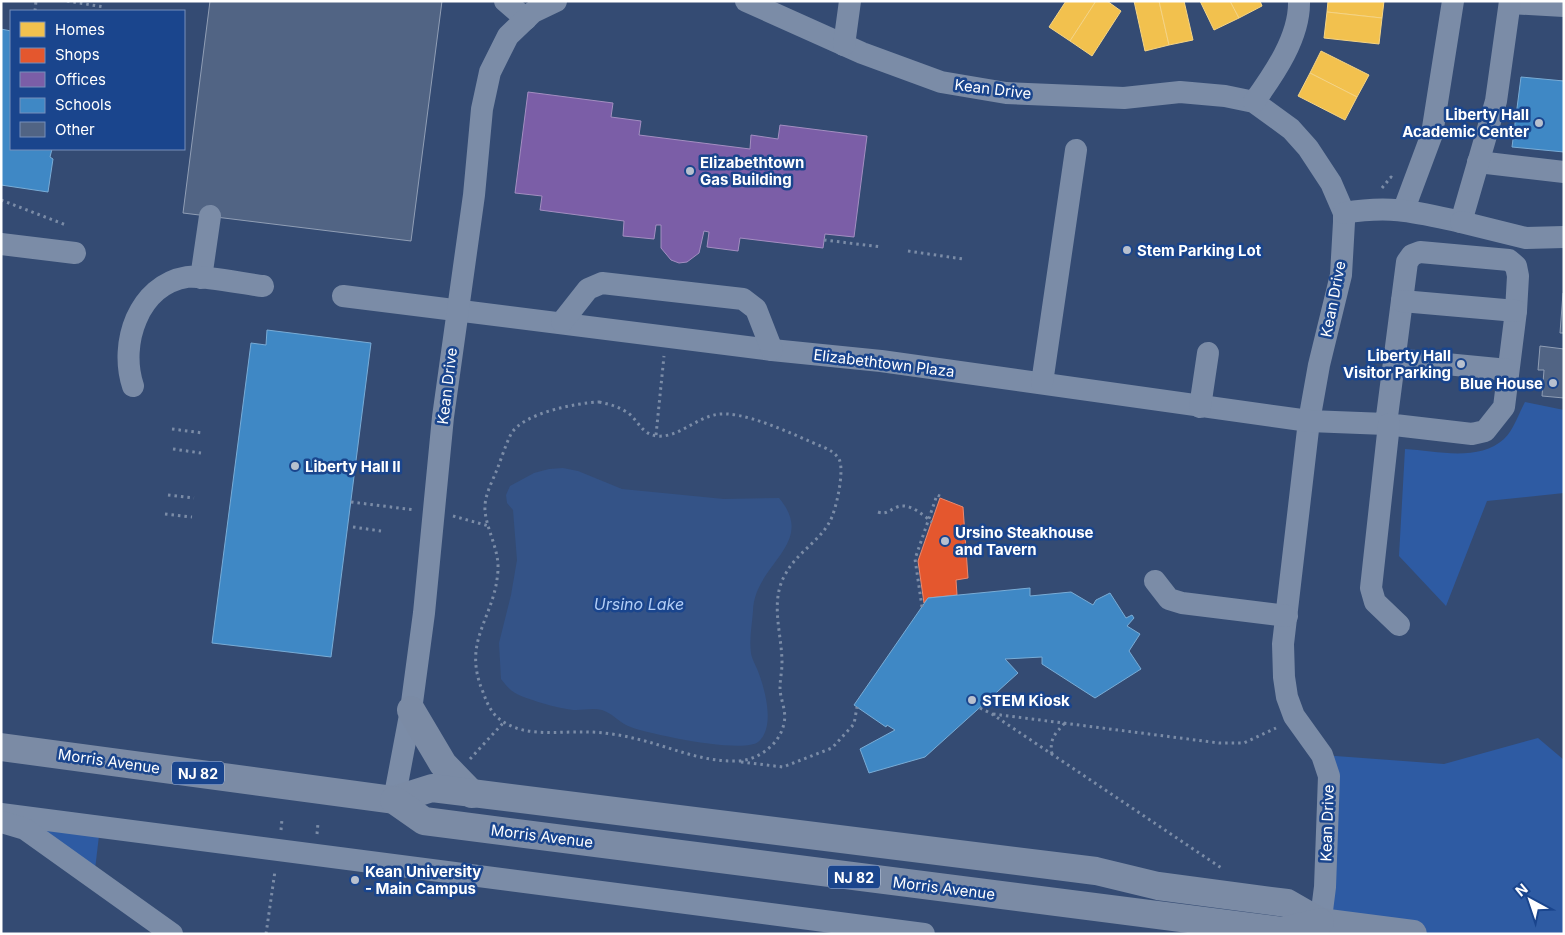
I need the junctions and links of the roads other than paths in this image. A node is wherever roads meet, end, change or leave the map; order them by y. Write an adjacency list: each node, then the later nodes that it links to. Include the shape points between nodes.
1 (505, 1): 9 (street)
2 (556, 1): 9 (street, Kean Drive)
3 (746, 1): 10 (street, Kean Drive)
4 (850, 1): 10 (street)
5 (1299, 1): 11 (street, via 1295,27 1286,50)
6 (1453, 1): 15 (street, via 1432,134)
7 (1510, 2): 8 (street); 13 (street, via 1496,101)
8 (1564, 6)
9 (526, 19): 26 (street, Kean Drive, via 508,36 490,72 482,109 474,195)
10 (844, 45): 11 (street, Kean Drive, via 941,82 1006,93 1124,98 1180,92)
11 (1254, 102): 16 (street, Kean Drive, via 1291,129 1308,148 1331,183)
12 (1076, 150): 33 (street)
13 (1478, 162): 14 (street); 18 (street)
14 (1564, 172)
15 (1404, 209): 16 (street); 18 (street)
16 (1344, 213): 36 (street, Kean Drive, via 1341,275 1319,366)
17 (210, 216): 22 (street)
18 (1461, 222): 19 (street, via 1526,238)
19 (1564, 237)
20 (1, 244): 21 (street)
21 (76, 253)
22 (201, 278): 23 (street); 34 (street, via 188,277 165,284 141,308 135,322 129,360)
23 (263, 286)
24 (343, 296): 26 (street, Elizabethtown Plaza)
25 (1402, 301): 27 (street); 27 (street, Elizabethtown Plaza, via 1406,262 1420,252 1509,260 1516,266 1518,276); 31 (street)
26 (457, 309): 28 (street, Elizabethtown Plaza); 41 (street, Kean Drive)
27 (1516, 311): 32 (street, Elizabethtown Plaza)
28 (562, 322): 29 (street, Elizabethtown Plaza); 29 (street, via 588,289 602,283 744,298 756,309)
29 (772, 350): 33 (street, Elizabethtown Plaza)
30 (1208, 353): 35 (street)
31 (1394, 359): 32 (street); 37 (street)
32 (1508, 370): 37 (street, Elizabethtown Plaza, via 1504,407 1485,431 1472,434)
33 (1042, 383): 35 (street, Elizabethtown Plaza)
34 (133, 386)
35 (1200, 406): 36 (street, Elizabethtown Plaza)
36 (1310, 421): 37 (street, Elizabethtown Plaza); 39 (street, Kean Drive)
37 (1388, 424): 40 (street, via 1371,588 1375,602)
38 (1156, 581): 39 (street, via 1169,599 1182,604)
39 (1287, 616): 47 (street, Kean Drive, via 1283,644 1288,697 1294,716 1322,755 1329,776 1325,887)
40 (1399, 625)
41 (411, 710): 43 (main road, via 443,764); 44 (street, Kean Drive)
42 (1, 747): 44 (main road, Morris Avenue / NJ 82)
43 (472, 794): 44 (main road, Morris Avenue / NJ 82, via 432,788); 47 (main road, Morris Avenue / NJ 82, via 1096,871 1158,886 1287,903)
44 (394, 800): 47 (main road, Morris Avenue / NJ 82, via 424,821 1273,930)
45 (1, 814): 49 (street)
46 (1, 822): 48 (street, via 25,829)
47 (1320, 928): 50 (main road, Morris Avenue / NJ 82)
48 (172, 934)
49 (924, 934)
50 (1413, 934)

